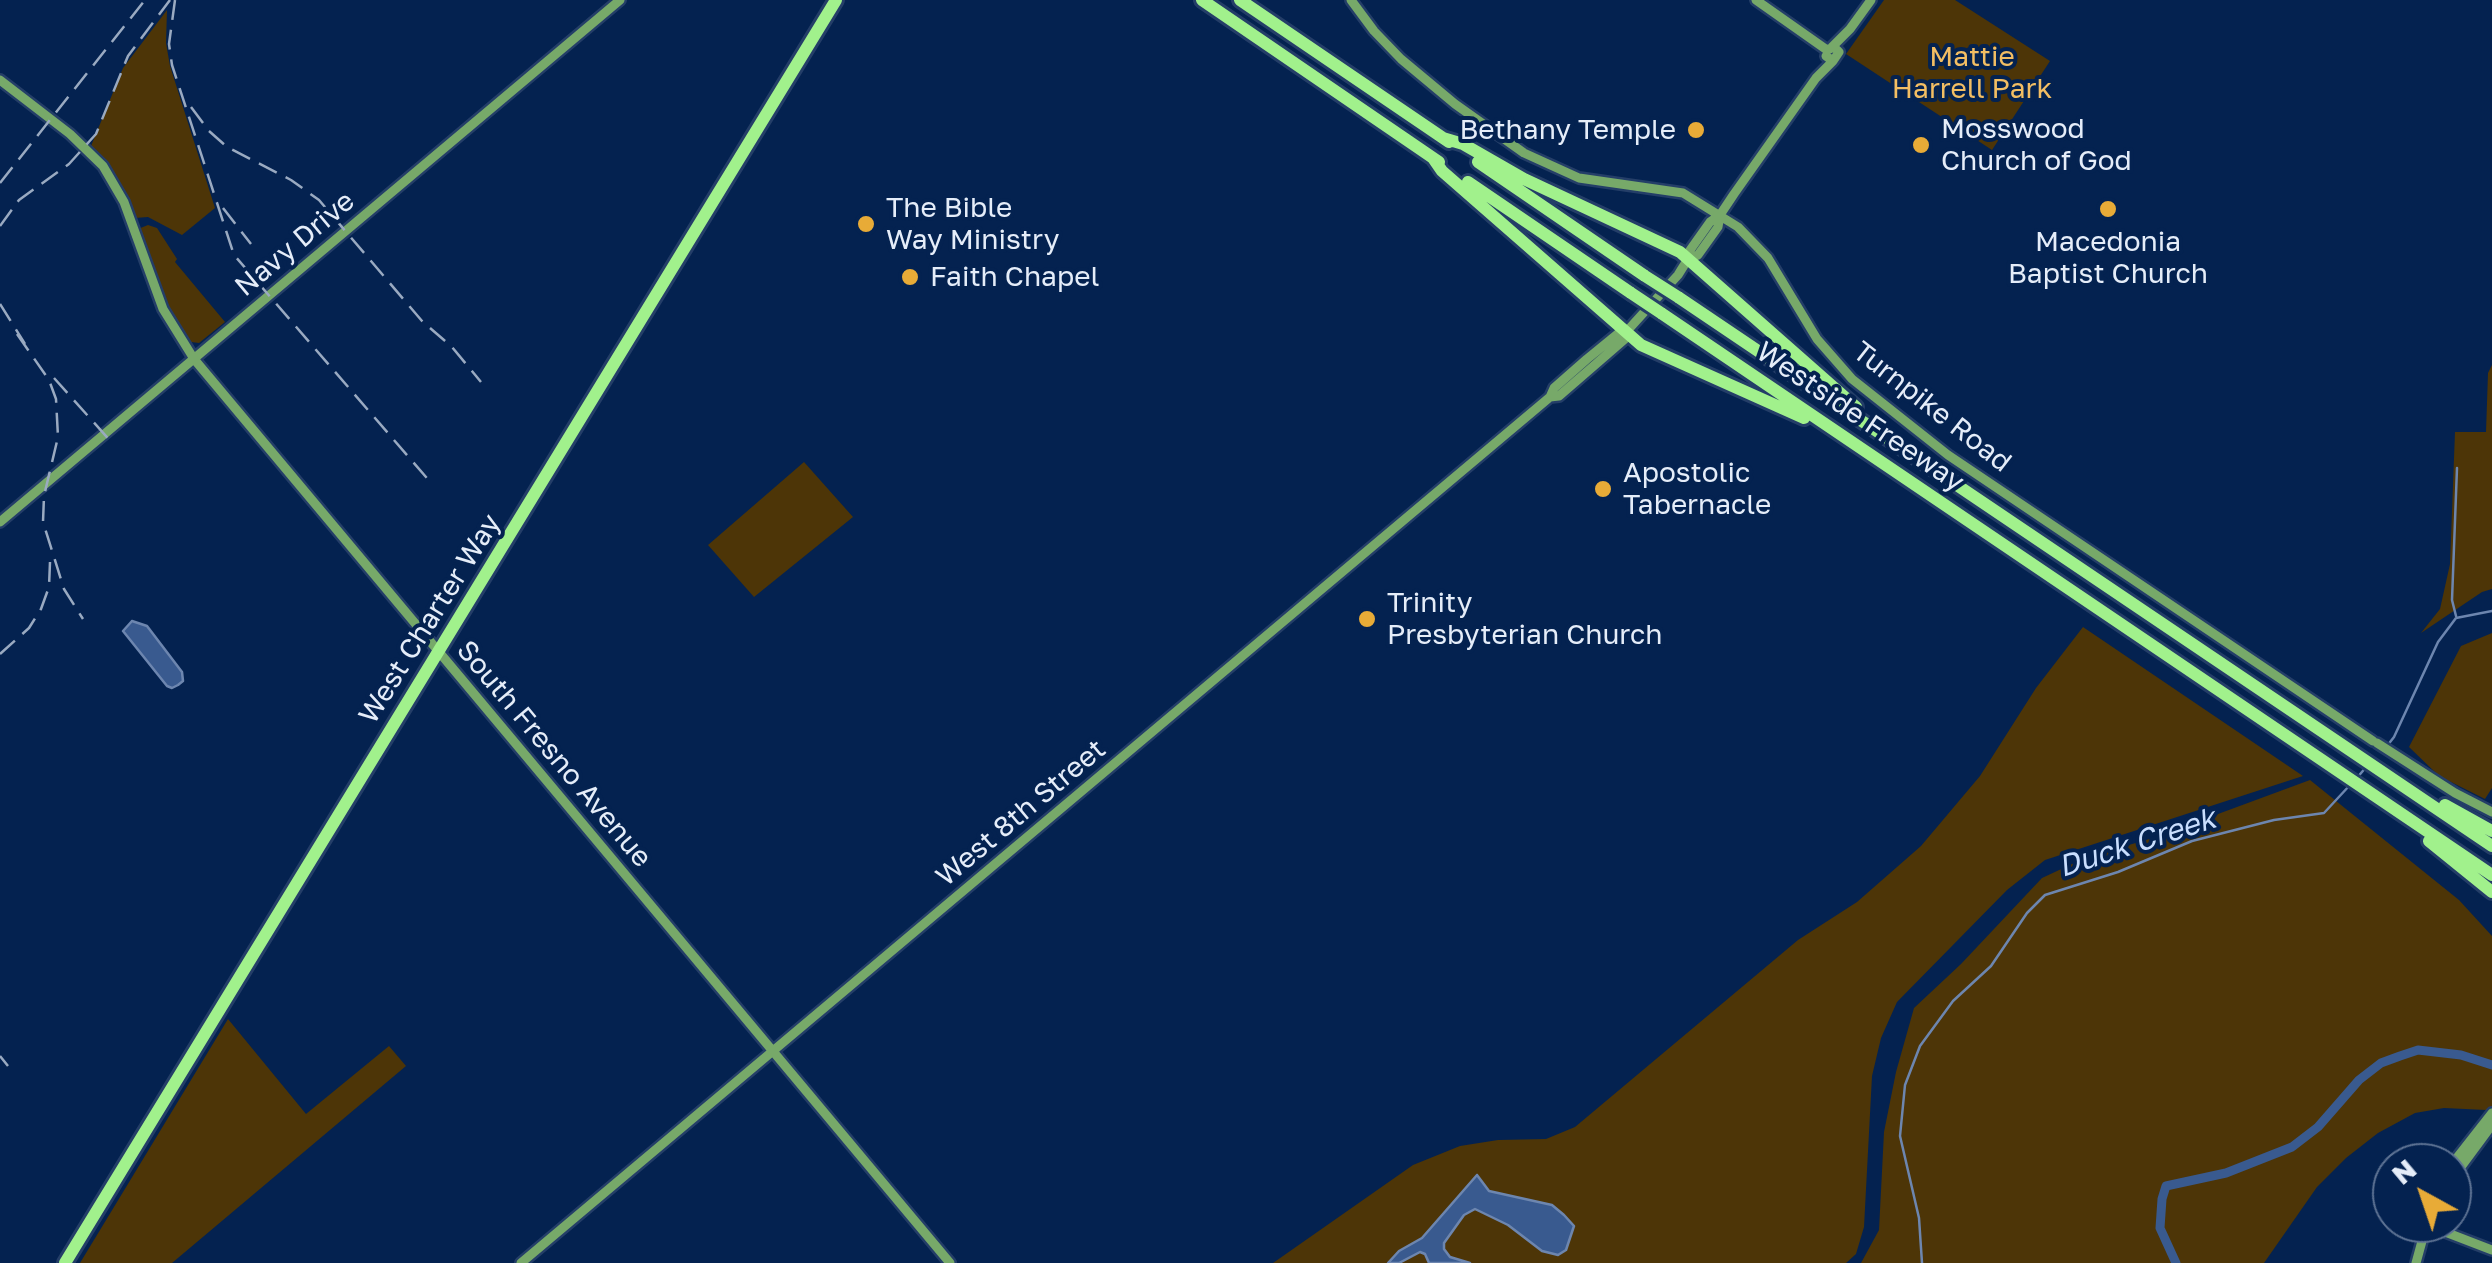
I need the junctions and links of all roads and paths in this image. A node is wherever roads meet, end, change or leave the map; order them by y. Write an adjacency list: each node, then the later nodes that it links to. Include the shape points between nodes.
1 (620, 0): 15 (street, Navy Drive)
2 (836, 0): 23 (highway, West Charter Way)
3 (1202, 0): 11 (highway, Westside Freeway)
4 (1240, 0): 10 (highway, Westside Freeway)
5 (1351, 0): 12 (street, Turnpike Road, via 1402,59 1524,153 1579,178 1683,192)
6 (1756, 0): 8 (street)
7 (1870, 0): 8 (street, West 8th Street)
8 (1831, 53): 12 (street, West 8th Street)
9 (0, 80): 15 (street, South Fresno Avenue, via 103,166 124,202 163,309)
10 (1443, 138): 13 (highway); 20 (highway, Westside Freeway, bridge)
11 (1433, 158): 14 (highway); 21 (highway, Westside Freeway, bridge)
12 (1720, 216): 13 (street, West 8th Street); 26 (street, Turnpike Road, via 1768,258 1836,363 1948,455 2375,742)
13 (1688, 259): 14 (street, West 8th Street); 20 (highway)
14 (1627, 331): 16 (street, West 8th Street); 17 (street, West 8th Street); 21 (highway, via 1651,351 1783,407)
15 (194, 358): 22 (street, Navy Drive); 23 (street, South Fresno Avenue)
16 (1587, 360): 17 (street); 18 (street, West 8th Street)
17 (1578, 380): 18 (street); 19 (street, West 8th Street)
18 (1560, 383): 19 (street, West 8th Street)
19 (1550, 397): 31 (street, West 8th Street)
20 (1890, 442): 24 (highway, Westside Freeway)
21 (1876, 458): 25 (highway, Westside Freeway)
22 (0, 522)
23 (438, 651): 31 (street, South Fresno Avenue); 36 (highway, West Charter Way)
24 (2385, 774): 27 (highway); 28 (highway, Westside Freeway)
25 (2391, 806): 29 (highway, Westside Freeway); 30 (highway)
26 (2492, 812)
27 (2492, 831)
28 (2492, 846)
29 (2492, 874)
30 (2492, 892)
31 (774, 1050): 37 (street, West 8th Street); 38 (street, South Fresno Avenue)
32 (2492, 1114): 34 (street)
33 (2492, 1126): 35 (street)
34 (2469, 1143)
35 (2472, 1152)
36 (65, 1263)
37 (522, 1263)
38 (950, 1263)

